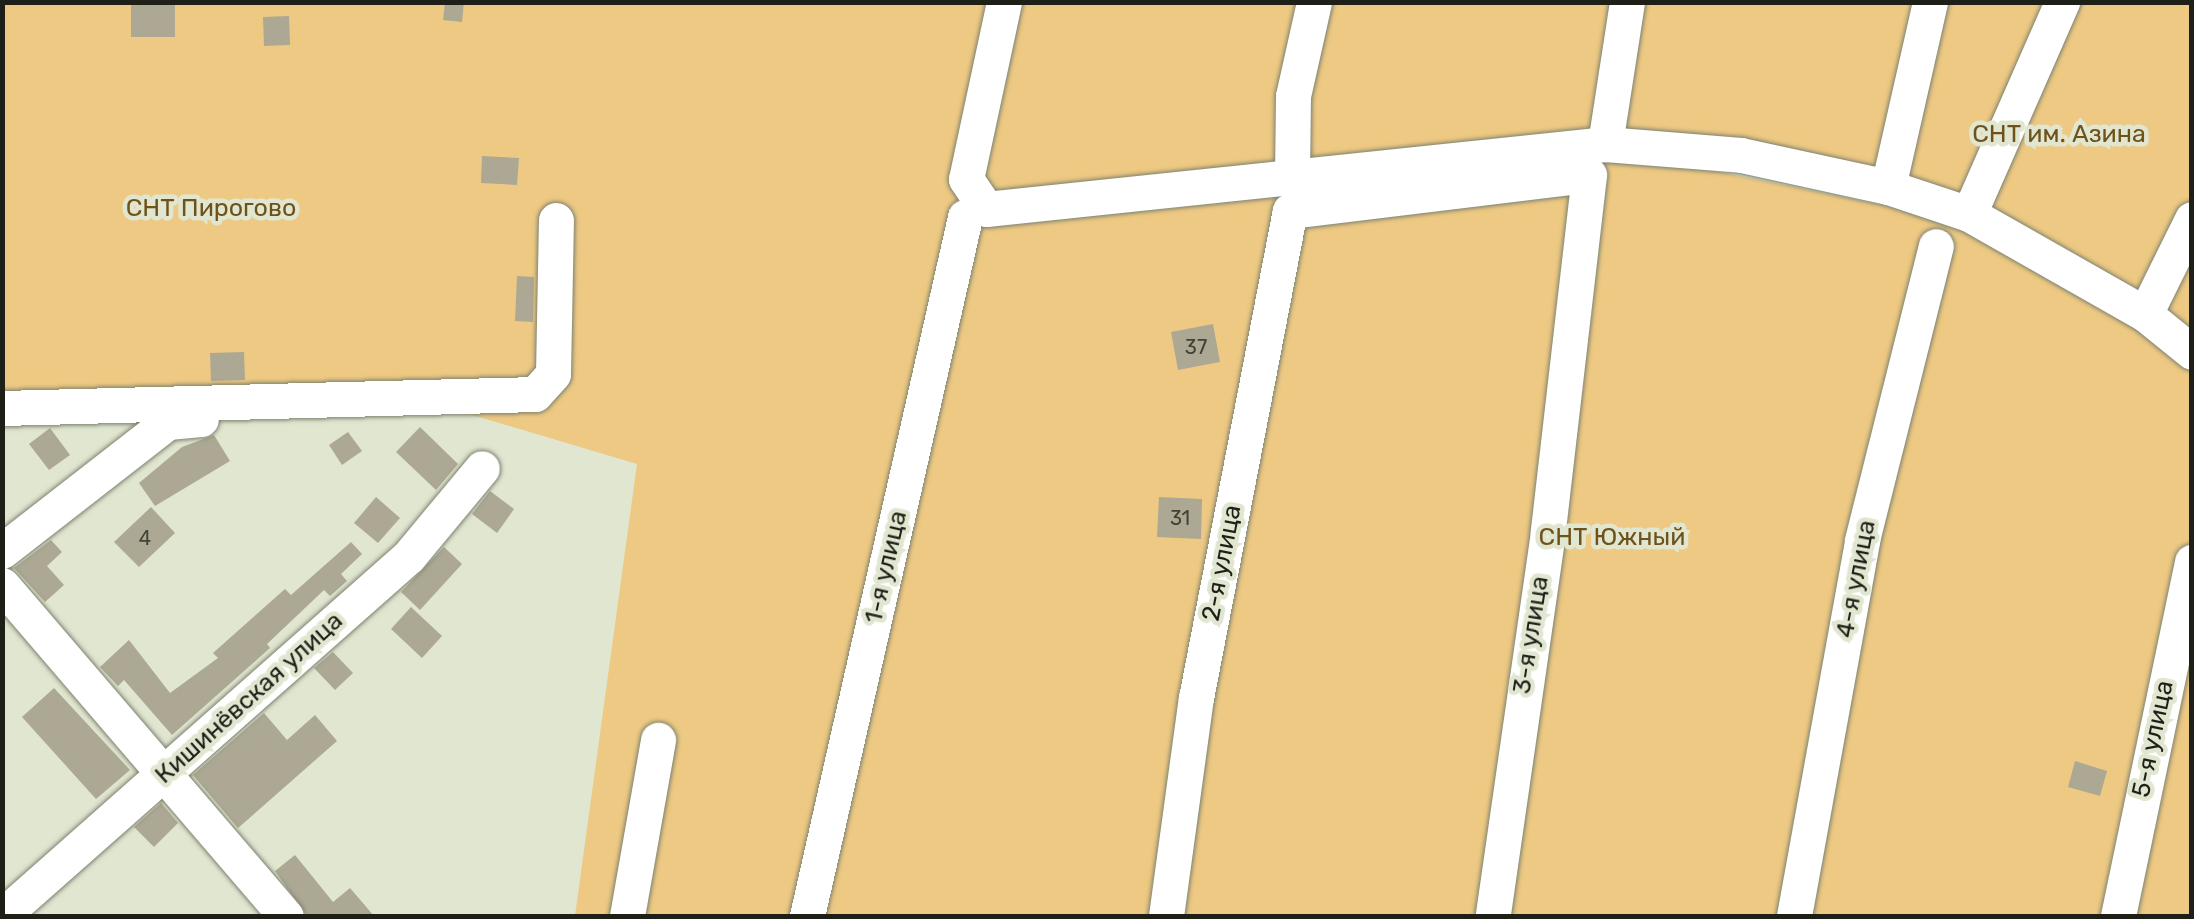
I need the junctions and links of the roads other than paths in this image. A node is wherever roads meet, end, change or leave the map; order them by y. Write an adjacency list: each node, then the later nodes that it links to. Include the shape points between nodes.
1 (1004, 2): 8 (street, via 966,179 986,209)
2 (1314, 2): 8 (street, 2-я улица, via 1293,96)
3 (1627, 2): 6 (street)
4 (1930, 2): 7 (street)
5 (2062, 2): 9 (street)
6 (1605, 144): 7 (street, via 1741,156); 8 (street)
7 (1888, 187): 9 (street)
8 (1291, 194): 28 (street, 2-я улица, via 1196,698); 29 (street, 3-я улица, via 1589,176 1548,532)
9 (1968, 214): 14 (street)
10 (965, 217): 27 (street, 1-я улица)
11 (2192, 219): 14 (street)
12 (556, 220): 16 (street, via 553,374 535,394)
13 (1936, 246): 30 (street, 4-я улица, via 1862,540)
14 (2145, 314): 15 (street)
15 (2192, 352)
16 (2, 408)
17 (292, 411): 19 (street, via 168,422)
18 (482, 468): 23 (street, Кишинёвская улица, via 409,556)
19 (2, 551)
20 (2192, 562): 31 (street, 5-я улица)
21 (2, 586): 23 (street)
22 (658, 740): 26 (street)
23 (165, 772): 24 (street, Кишинёвская улица); 25 (street)
24 (2, 916)
25 (286, 916)
26 (627, 916)
27 (807, 916)
28 (1166, 916)
29 (1493, 916)
30 (1794, 916)
31 (2118, 916)

